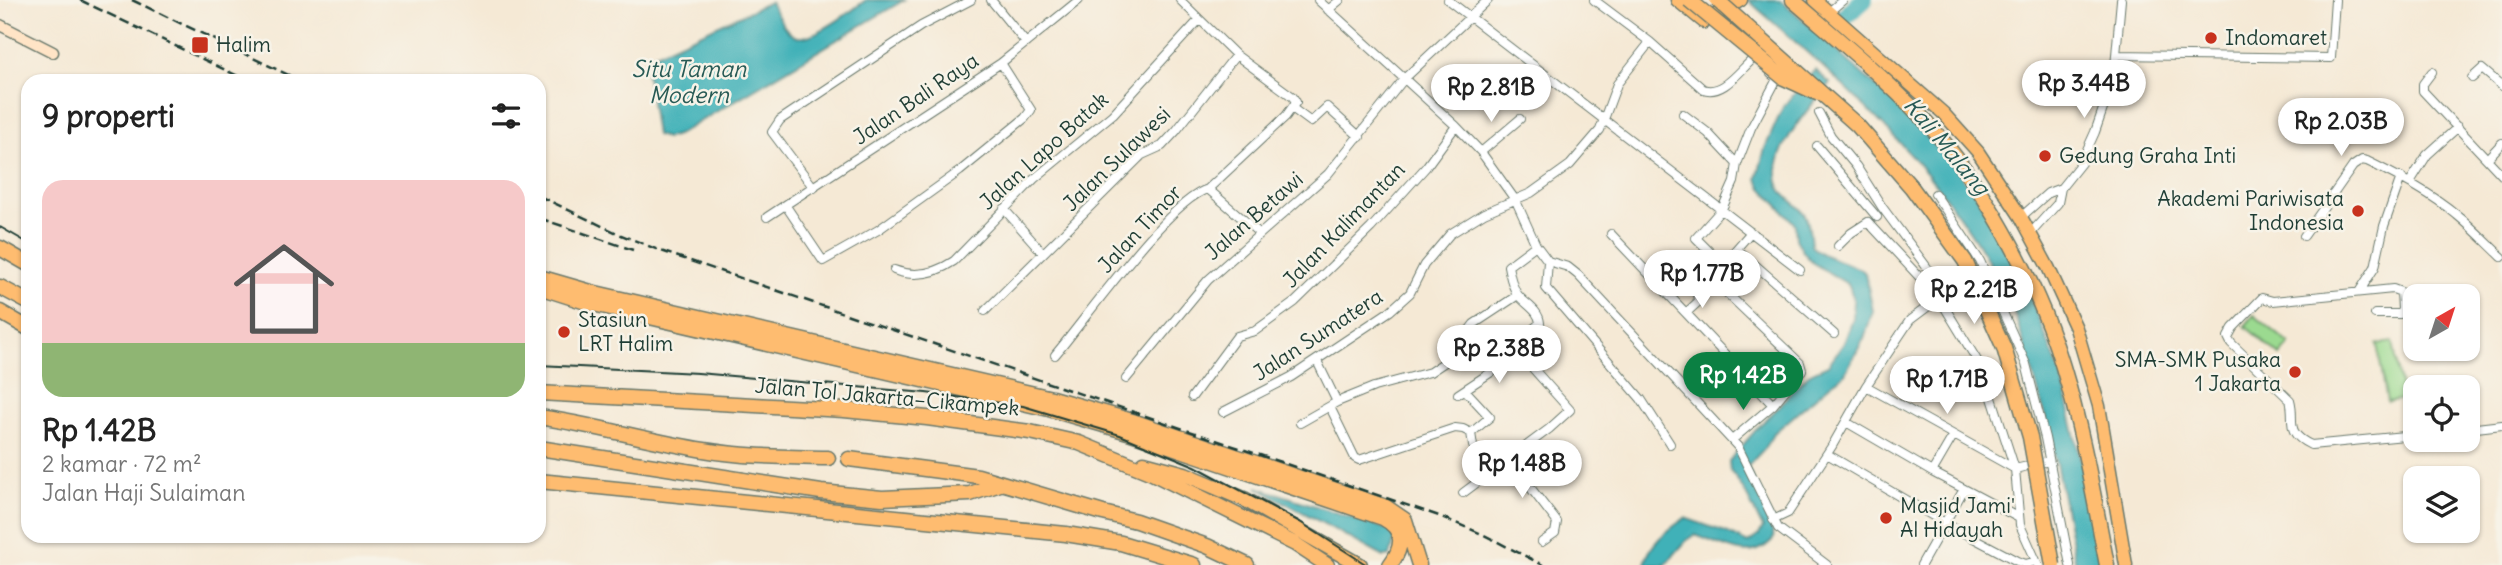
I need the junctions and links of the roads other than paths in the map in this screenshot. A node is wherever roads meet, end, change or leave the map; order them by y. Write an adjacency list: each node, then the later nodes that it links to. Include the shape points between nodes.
1 (971, 0): 54 (street, via 922,26 779,120 772,132)
2 (991, 0): 27 (street)
3 (1079, 0): 27 (street, Jalan Bali Raya)
4 (1180, 0): 24 (street)
5 (1318, 0): 20 (street)
6 (1340, 0): 20 (street)
7 (1448, 0): 22 (street)
8 (1488, 0): 22 (street, Jalan Betawi)
9 (1594, 0): 26 (street)
10 (1677, 0): 23 (main road)
11 (1689, 0): 37 (highway, bridge, via 1784,78)
12 (1717, 0): 37 (highway, bridge)
13 (1741, 0): 23 (main road)
14 (1793, 0): 147 (highway, via 1897,92 1937,135 2005,234 2063,366)
15 (1804, 0): 21 (main road, via 1819,12)
16 (1815, 0): 21 (main road)
17 (1843, 0): 21 (street)
18 (2121, 0): 30 (street)
19 (2335, 0): 30 (street, via 2331,58)
20 (1328, 10): 35 (street)
21 (1833, 14): 65 (main road, via 1943,113 1978,152)
22 (1470, 19): 35 (street, Jalan Betawi); 42 (street)
23 (1708, 19): 31 (street)
24 (1199, 20): 29 (street); 60 (street, Jalan Lapo Batak, via 1113,114)
25 (0, 25): 28 (street)
26 (1650, 42): 31 (street, via 1711,92); 42 (street, Jalan Sumatera, via 1617,84)
27 (1026, 43): 32 (street, Jalan Bali Raya)
28 (52, 52)
29 (1236, 55): 38 (street, via 1293,97); 76 (street, Jalan Sulawesi, via 1162,146 1142,155)
30 (2116, 55): 55 (street, via 2114,77 2092,141)
31 (1753, 58): 50 (street, via 1777,79)
32 (1001, 63): 54 (street, Jalan Bali Raya); 59 (street, via 1031,108 1025,118 878,230 823,261)
33 (2432, 72): 44 (street, via 2423,91)
34 (2472, 78): 36 (street, via 2482,69)
35 (1404, 79): 43 (street); 45 (street, Jalan Betawi)
36 (2502, 86)
37 (1827, 97): 145 (highway, bridge, via 1912,188 1965,261 2004,348 2019,399)
38 (1292, 108): 45 (street, via 1311,122 1327,107); 56 (street, Jalan Timor)
39 (1819, 113): 62 (street)
40 (1683, 114): 50 (street)
41 (1520, 119): 48 (street)
42 (1604, 119): 58 (street, Jalan Sumatera, via 1570,165); 61 (street)
43 (1456, 126): 48 (street); 104 (street, Jalan Kalimantan, via 1371,228 1295,302 1255,331 1237,336)
44 (2458, 127): 49 (street); 53 (street, via 2427,155)
45 (1360, 137): 68 (street, Jalan Betawi, via 1328,174)
46 (2502, 143): 49 (street)
47 (1817, 146): 64 (street)
48 (1481, 152): 58 (street)
49 (2487, 159): 51 (street)
50 (1737, 164): 61 (street)
51 (2502, 175)
52 (2401, 177): 53 (street); 71 (street, via 2367,161 2357,163); 88 (street, via 2375,267)
53 (2410, 182): 77 (street, via 2456,214)
54 (814, 188): 59 (street, Jalan Bali Raya)
55 (2061, 188): 65 (street); 70 (street, via 2058,203)
56 (1208, 189): 68 (street); 99 (street, Jalan Timor, via 1179,207)
57 (1935, 194): 85 (street)
58 (1516, 201): 72 (street); 100 (street, Jalan Sumatera, via 1484,213 1450,234 1424,265 1405,300)
59 (786, 206): 63 (street, Jalan Bali Raya)
60 (1004, 209): 76 (street); 81 (street, Jalan Lapo Batak, via 944,268 917,274)
61 (1722, 209): 67 (street); 80 (street, via 1696,238)
62 (1888, 216): 64 (street); 90 (street)
63 (767, 217)
64 (1877, 217): 66 (street)
65 (2021, 217): 70 (main road)
66 (1868, 222): 73 (street); 90 (street)
67 (1751, 232): 75 (street); 82 (street)
68 (1259, 233): 101 (street, Jalan Betawi, via 1208,280)
69 (1611, 234): 94 (street)
70 (2030, 234): 148 (main road, via 2064,298 2087,363 2099,406)
71 (2304, 236)
72 (1536, 245): 79 (street); 89 (street, via 1508,266)
73 (1838, 246)
74 (0, 248): 78 (highway)
75 (1737, 249): 80 (street); 97 (street)
76 (1043, 253): 92 (street, Jalan Sulawesi)
77 (2502, 257)
78 (21, 260)
79 (1548, 261): 116 (street, via 1546,288 1641,399); 117 (street, via 1578,275)
80 (1724, 266): 84 (street)
81 (894, 270)
82 (1800, 270)
83 (546, 278): 142 (highway, via 1132,421 1386,507 1405,520)
84 (1711, 278): 94 (street); 106 (street, via 1800,363 1799,374)
85 (1990, 282): 90 (street); 125 (street, via 2026,363)
86 (0, 287): 91 (highway)
87 (546, 289): 141 (highway, via 1049,409 1142,436 1392,523 1401,544)
88 (2359, 292): 95 (street, via 2401,292 2400,314); 115 (street, via 2273,301 2262,298 2228,337 2290,400 2291,423 2303,441 2311,445)
89 (1518, 295): 98 (street, via 1541,322); 105 (street, via 1474,324 1445,362 1430,372 1374,387)
90 (1942, 296): 102 (street, via 1910,320); 126 (street, via 1983,370)
91 (21, 298)
92 (985, 311)
93 (0, 312): 96 (highway)
94 (1686, 313): 106 (street)
95 (2375, 314)
96 (21, 324)
97 (1834, 334)
98 (1514, 346): 113 (street, via 1499,367 1462,392 1490,417); 124 (street, via 1571,409)
99 (1055, 355)
100 (1317, 361): 105 (street); 107 (street, Jalan Sumatera)
101 (1126, 379)
102 (1866, 386): 109 (street); 114 (street)
103 (546, 393): 118 (highway, Jalan Tol Jakarta–Cikampek, via 891,415 1030,432)
104 (1192, 397)
105 (1334, 405): 110 (street); 113 (street, via 1359,460 1455,428)
106 (1773, 405): 117 (street)
107 (1223, 412)
108 (546, 418): 122 (highway, via 704,450 757,457)
109 (1846, 422): 121 (street); 127 (street)
110 (1300, 423)
111 (2502, 425): 112 (street)
112 (2480, 428)
113 (1471, 433): 119 (street)
114 (1953, 436): 126 (street); 127 (street)
115 (2403, 436)
116 (1670, 444)
117 (1735, 444): 133 (street)
118 (1086, 446): 139 (highway, Jalan Tol Jakarta–Cikampek, via 1152,473 1295,544); 140 (highway, via 1213,485)
119 (1473, 446)
120 (546, 448): 129 (highway, via 882,498 970,494)
121 (1827, 454): 133 (street, via 1788,513); 134 (street)
122 (828, 458)
123 (849, 459): 129 (highway, via 978,476)
124 (1509, 460): 131 (street); 135 (street, via 1557,522 1555,533)
125 (2049, 461): 126 (street); 146 (street)
126 (2015, 469): 132 (street)
127 (1932, 472): 130 (street)
128 (546, 482): 137 (highway, via 1066,534 1121,543)
129 (1000, 484): 138 (highway, via 1136,521 1207,545)
130 (1964, 489): 132 (street); 134 (street)
131 (1463, 493)
132 (2018, 518): 136 (street)
133 (1773, 520): 143 (street)
134 (1945, 523): 136 (street, via 2017,561); 144 (street)
135 (1542, 542)
136 (2037, 563)
137 (1194, 565)
138 (1247, 565)
139 (1327, 565)
140 (1360, 565)
141 (1390, 565)
142 (1419, 565)
143 (1827, 565)
144 (1921, 565)
145 (2053, 565)
146 (2070, 565)
147 (2107, 565)
148 (2126, 565)

